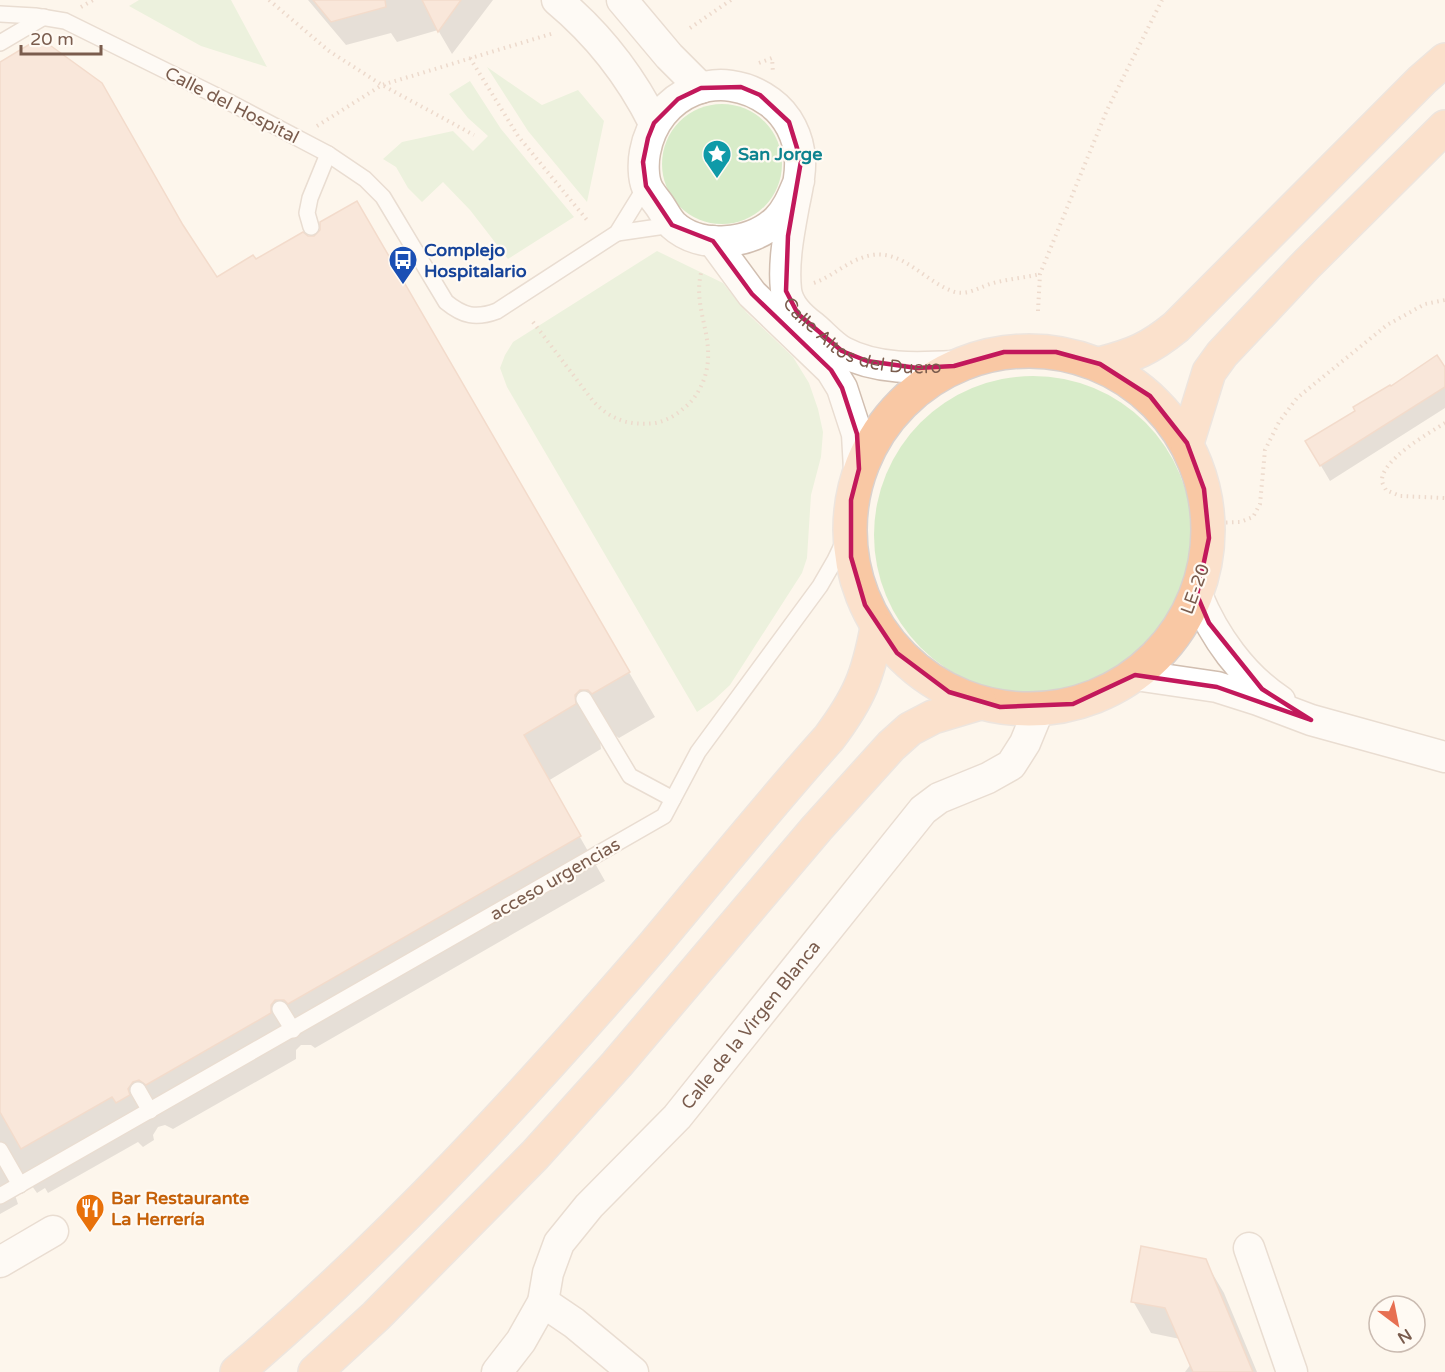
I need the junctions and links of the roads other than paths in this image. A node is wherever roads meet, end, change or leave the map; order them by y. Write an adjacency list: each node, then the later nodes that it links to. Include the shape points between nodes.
1 (557, 0): 8 (street, via 624,70)
2 (622, 0): 7 (street)
3 (0, 14): 4 (lane, Calle del Hospital)
4 (44, 17): 5 (lane); 10 (lane, Calle del Hospital, via 65,21)
5 (0, 43)
6 (1445, 60): 17 (highway, via 1176,327 1154,345)
7 (701, 88): 8 (street, Calle Altos del Duero, via 678,99); 11 (street, Calle Altos del Duero, via 741,87 776,107 789,122 797,141)
8 (654, 123): 12 (street, Calle Altos del Duero, via 643,162)
9 (1445, 128): 19 (highway, via 1222,354 1209,372)
10 (328, 154): 14 (lane, via 310,198 307,213); 15 (lane, Calle del Hospital, via 365,179 383,197 446,302 469,315 484,316 497,311)
11 (799, 181): 16 (street, Calle Altos del Duero, via 776,220 758,233); 18 (street, Calle Altos del Duero, via 788,236 786,291 798,314 842,351 867,361 916,368)
12 (646, 186): 13 (street); 15 (lane, Calle del Hospital)
13 (672, 225): 15 (lane, Calle del Hospital); 16 (street, Calle Altos del Duero)
14 (311, 227)
15 (617, 233)
16 (708, 252): 20 (street, Calle Altos del Duero, via 831,370 842,388 857,434)
17 (1100, 364): 18 (highway, LE-20 / LE-20, via 1056,352 1004,352); 19 (highway, LE-20 / LE-20, via 1150,396)
18 (954, 366): 20 (highway, LE-20 / LE-20, via 923,384 897,408 875,437)
19 (1187, 443): 22 (highway, LE-20 / LE-20, via 1204,489 1208,523 1206,562)
20 (859, 469): 21 (highway, LE-20 / LE-20)
21 (849, 531): 23 (highway, LE-20 / LE-20, via 856,581); 30 (lane, acceso urgencias, via 820,586 698,752)
22 (1197, 595): 24 (highway, LE-20 / LE-20, via 1161,652); 28 (street, via 1209,623 1234,658 1263,689)
23 (877, 628): 26 (highway, LE-20 / LE-20, via 922,675 949,692); 42 (highway, via 865,681 830,738 638,962 512,1106 420,1203)
24 (1136, 675): 27 (highway, LE-20 / LE-20, via 1073,704); 28 (street, via 1217,687)
25 (584, 699): 30 (lane, via 630,776)
26 (980, 703): 27 (highway, LE-20 / LE-20, via 1019,710); 43 (highway, LE-20, via 933,717 910,729 891,746 535,1155 433,1260)
27 (1039, 709): 41 (street, Calle de la Virgen Blanca, via 1011,765 939,798 923,810 677,1117 589,1206 559,1243)
28 (1311, 720): 29 (street)
29 (1445, 757)
30 (673, 799): 32 (lane, acceso urgencias, via 664,816)
31 (280, 1009): 32 (lane)
32 (293, 1030): 34 (lane, acceso urgencias)
33 (138, 1090): 34 (lane)
34 (150, 1111): 36 (lane, acceso urgencias)
35 (0, 1150): 36 (lane)
36 (20, 1185): 37 (lane, acceso urgencias)
37 (0, 1196)
38 (53, 1231): 40 (street)
39 (1249, 1248): 46 (street)
40 (0, 1262)
41 (543, 1302): 44 (street, Calle de la Virgen Blanca, via 521,1341); 45 (street)
42 (237, 1372)
43 (315, 1372)
44 (497, 1372)
45 (633, 1372)
46 (1292, 1372)

